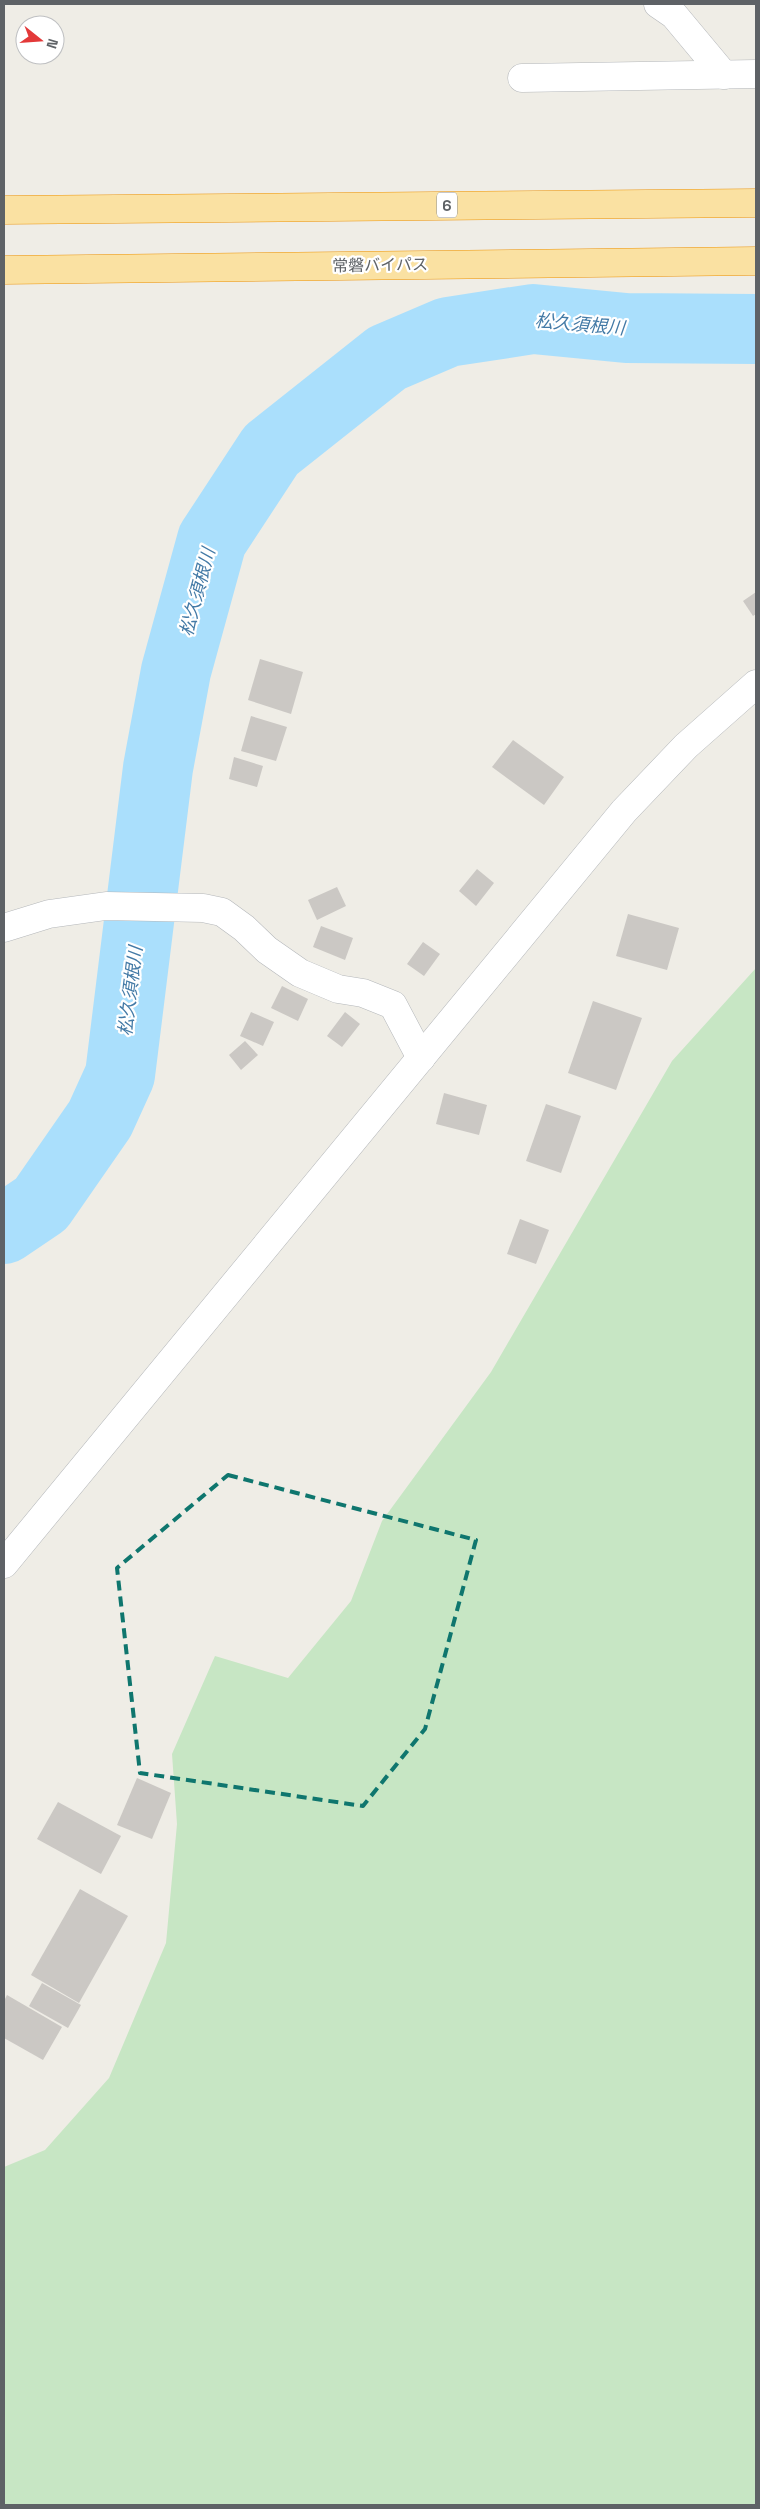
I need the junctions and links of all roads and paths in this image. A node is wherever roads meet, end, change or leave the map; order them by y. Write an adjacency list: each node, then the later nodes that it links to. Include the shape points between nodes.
1 (658, 4): 3 (street, via 674,15)
2 (756, 74): 3 (street)
3 (724, 75): 4 (street)
4 (522, 78)
5 (756, 203): 6 (highway, 6)
6 (4, 210)
7 (756, 261): 8 (highway, 常磐バイパス)
8 (4, 270)
9 (756, 684): 11 (street, via 686,746 624,811)
10 (4, 928): 11 (street, via 49,914 106,906 204,908 222,912 267,950 300,972 393,1006)
11 (421, 1058): 12 (street)
12 (4, 1564)

